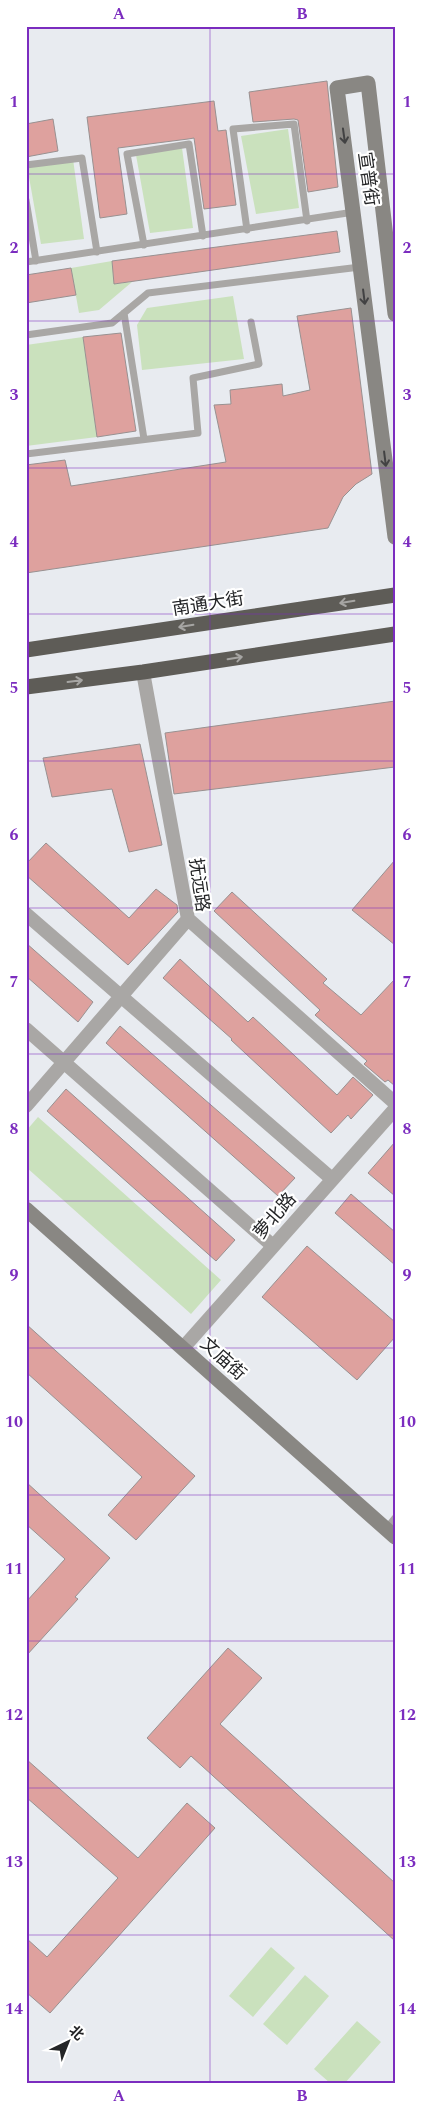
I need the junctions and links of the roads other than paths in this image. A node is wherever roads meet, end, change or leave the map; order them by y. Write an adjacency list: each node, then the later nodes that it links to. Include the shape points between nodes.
1 (26, 165): 8 (lane, via 82,158)
2 (26, 200): 9 (lane)
3 (354, 212): 4 (lane); 11 (street, 宣普街); 13 (street, 宣普街, one-way to 3, via 368,83 337,88)
4 (306, 221): 5 (lane); 5 (lane, via 294,124 233,129)
5 (247, 230): 6 (lane)
6 (203, 236): 7 (lane); 7 (lane, via 189,144 127,154)
7 (144, 245): 8 (lane)
8 (97, 252): 9 (lane)
9 (36, 261): 10 (lane)
10 (26, 262)
11 (360, 267): 12 (lane, via 148,293); 18 (street, 宣普街, one-way to 18)
12 (124, 313): 15 (lane, via 112,323); 16 (lane)
13 (395, 314)
14 (252, 322): 16 (lane, via 259,364 193,378 198,433)
15 (26, 335)
16 (144, 440): 17 (lane)
17 (26, 454)
18 (395, 537)
19 (395, 595): 21 (highway, 南通大街, one-way to 21)
20 (395, 634): 22 (highway, one-way to 20)
21 (26, 650)
22 (143, 672): 23 (highway, one-way to 22); 25 (street, 抚远路)
23 (26, 687)
24 (26, 914): 26 (street)
25 (188, 919): 26 (street, 抚远路); 29 (street)
26 (121, 996): 28 (street, 抚远路); 32 (street)
27 (26, 1029): 28 (street)
28 (64, 1062): 30 (street, 抚远路); 34 (street)
29 (395, 1103)
30 (26, 1106)
31 (395, 1109): 32 (street, 萝北路)
32 (332, 1179): 34 (street, 萝北路)
33 (26, 1209): 35 (street, 文庙街)
34 (273, 1246): 35 (street, 萝北路)
35 (183, 1348): 36 (street, 文庙街)
36 (392, 1528)

